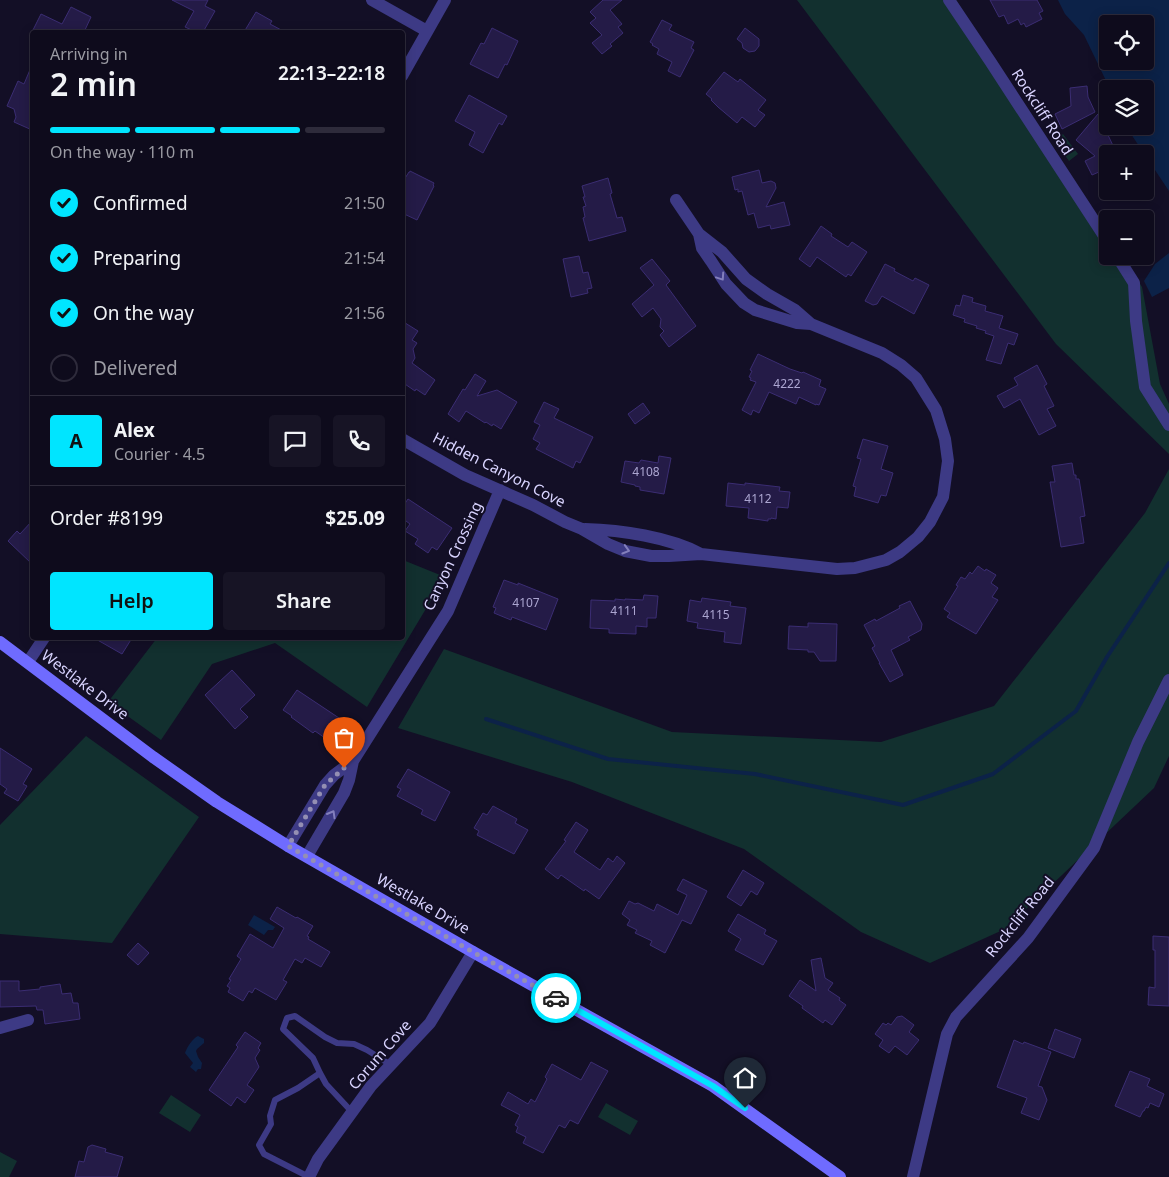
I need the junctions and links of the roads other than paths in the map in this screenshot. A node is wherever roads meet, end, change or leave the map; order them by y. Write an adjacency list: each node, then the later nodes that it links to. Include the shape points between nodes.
1 (372, 0): 4 (street)
2 (444, 0): 4 (street)
3 (949, 0): 7 (street, Rockcliff Road)
4 (427, 31): 5 (street)
5 (405, 71)
6 (676, 200): 8 (street, Hidden Canyon Cove)
7 (1099, 228)
8 (700, 234): 10 (street, Hidden Canyon Cove, via 722,252 746,279); 10 (street, Hidden Canyon Cove, one-way to 10, via 702,248 726,284 744,303 755,310)
9 (1123, 265): 11 (street, via 1134,283 1145,387)
10 (811, 324): 15 (street, Hidden Canyon Cove, via 882,353 916,378 936,410 945,439 948,461 943,497 918,537 900,552 872,564 837,569)
11 (1169, 424)
12 (405, 441): 13 (street, Hidden Canyon Cove)
13 (500, 490): 14 (street, Hidden Canyon Cove); 20 (street, Canyon Crossing, via 448,611)
14 (582, 529): 15 (street, Hidden Canyon Cove, via 664,540); 15 (street, Hidden Canyon Cove, one-way to 15, via 625,551 651,556)
15 (701, 554)
16 (43, 640): 18 (street)
17 (0, 642): 18 (street, Westlake Drive)
18 (28, 662): 21 (street, Westlake Drive, via 153,757)
19 (1169, 680): 31 (street, Rockcliff Road, via 1138,742 1094,848 1028,938 956,1017 947,1034)
20 (353, 761): 21 (street, Canyon Crossing, via 325,785); 22 (street, Canyon Crossing, one-way to 20, via 344,793)
21 (288, 846): 22 (street, Westlake Drive)
22 (307, 856): 23 (street, Westlake Drive)
23 (473, 952): 26 (street, Corum Cove, via 430,1022); 30 (street, Westlake Drive, via 713,1086)
24 (28, 1020): 25 (street)
25 (0, 1028)
26 (391, 1065): 27 (lane, via 354,1044 332,1040 295,1016 286,1018 283,1028 313,1058); 28 (street, Corum Cove)
27 (320, 1073): 28 (lane); 29 (lane, via 275,1100 271,1124 259,1144 264,1154)
28 (352, 1112): 29 (street, Corum Cove)
29 (309, 1177)
30 (840, 1177)
31 (913, 1177)

